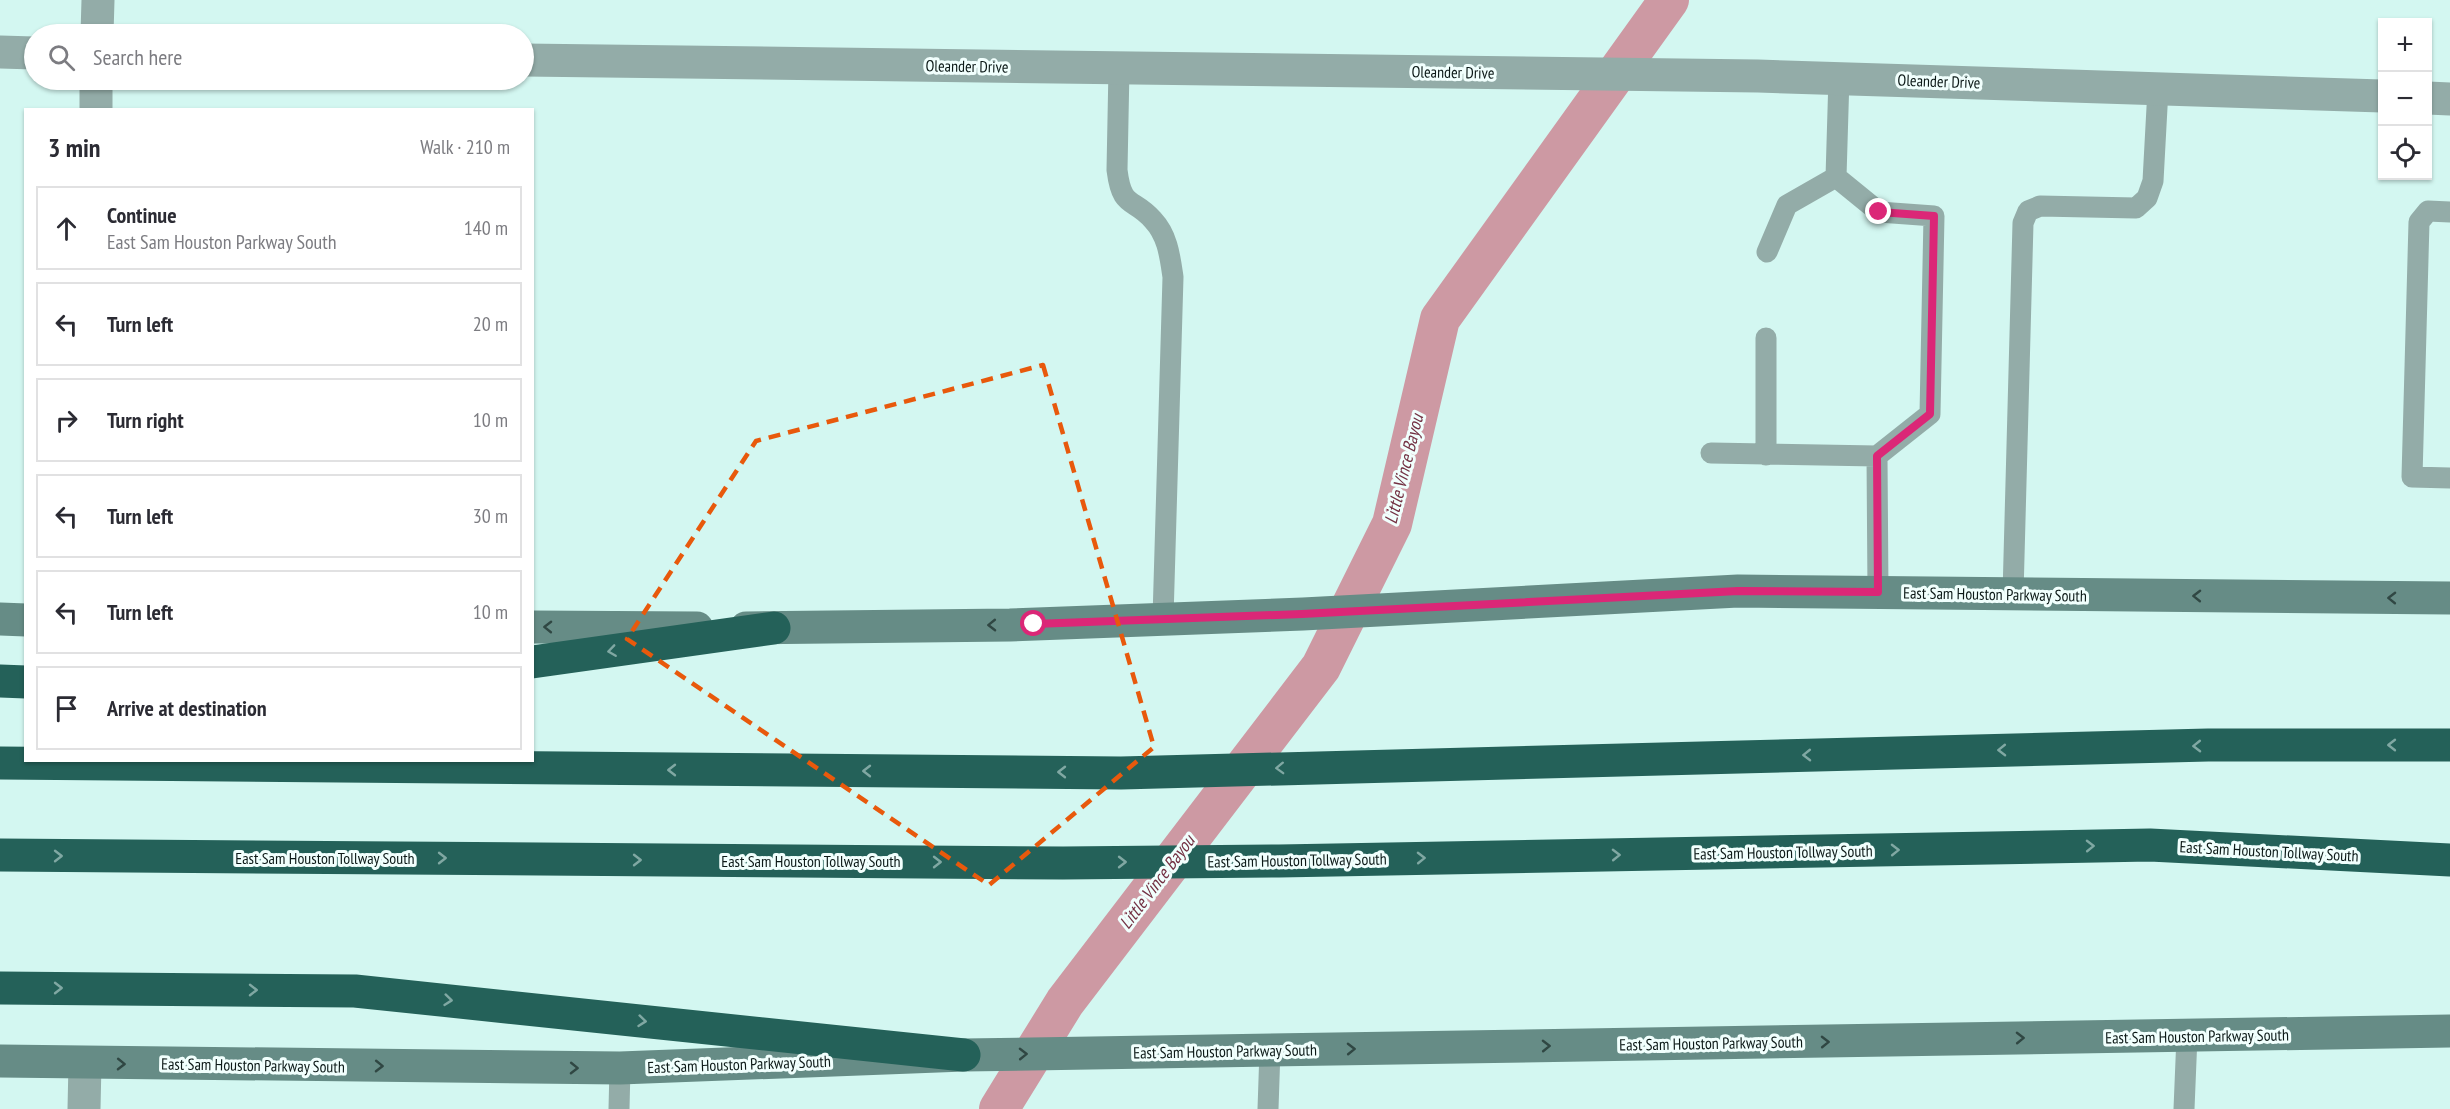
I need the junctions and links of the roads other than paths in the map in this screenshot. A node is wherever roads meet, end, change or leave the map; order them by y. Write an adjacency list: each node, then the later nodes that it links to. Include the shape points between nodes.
1 (98, 0): 2 (street)
2 (97, 24)
3 (0, 52): 4 (street)
4 (24, 53)
5 (534, 60): 6 (street, Oleander Drive)
6 (1119, 68): 7 (street, Oleander Drive); 25 (lane, via 1119,187 1126,201 1153,220 1167,241 1173,277)
7 (1839, 77): 8 (street, Oleander Drive); 14 (lane)
8 (2158, 89): 10 (street, Oleander Drive); 23 (lane, via 2154,181 2147,198 2136,207 2040,206 2028,211 2023,223)
9 (96, 90): 13 (street)
10 (2378, 96)
11 (2432, 98): 12 (street)
12 (2450, 99)
13 (96, 108)
14 (1836, 177): 16 (lane, via 1787,205); 20 (lane, via 1879,212 1934,216 1930,414)
15 (2450, 212): 21 (lane, via 2428,212 2419,222 2412,477)
16 (1767, 252)
17 (1766, 338): 19 (lane)
18 (1711, 453): 19 (lane)
19 (1766, 455): 20 (lane)
20 (1877, 456): 22 (lane)
21 (2450, 478)
22 (1878, 592): 23 (main road, East Sam Houston Parkway South); 25 (main road, East Sam Houston Parkway South, via 1738,591)
23 (2013, 594): 24 (main road, East Sam Houston Parkway South, one-way to 23)
24 (2450, 598)
25 (1163, 618): 29 (main road, East Sam Houston Parkway South, one-way to 29, via 1010,625)
26 (0, 619): 27 (main road)
27 (24, 620)
28 (534, 627): 29 (main road, East Sam Houston Parkway South, one-way to 28)
29 (774, 628): 30 (highway, one-way to 30)
30 (534, 662)
31 (0, 681): 32 (highway)
32 (24, 682)
33 (2450, 745): 34 (highway, one-way to 34, via 2208,745 1121,773)
34 (0, 764)
35 (0, 855): 36 (highway, East Sam Houston Tollway South, one-way to 36, via 1279,861 2150,845)
36 (2450, 860)
37 (0, 988): 41 (highway, one-way to 41, via 355,991)
38 (2450, 1031): 39 (main road, East Sam Houston Parkway South)
39 (2187, 1036): 40 (main road, East Sam Houston Parkway South, one-way to 39); 48 (lane)
40 (1270, 1050): 41 (main road, East Sam Houston Parkway South, one-way to 40); 47 (lane)
41 (964, 1055): 44 (main road, East Sam Houston Parkway South)
42 (0, 1061): 43 (main road, East Sam Houston Parkway South)
43 (85, 1063): 44 (main road, East Sam Houston Parkway South, one-way to 44); 45 (street)
44 (620, 1068): 46 (lane)
45 (84, 1109)
46 (619, 1109)
47 (1268, 1109)
48 (2184, 1109)

